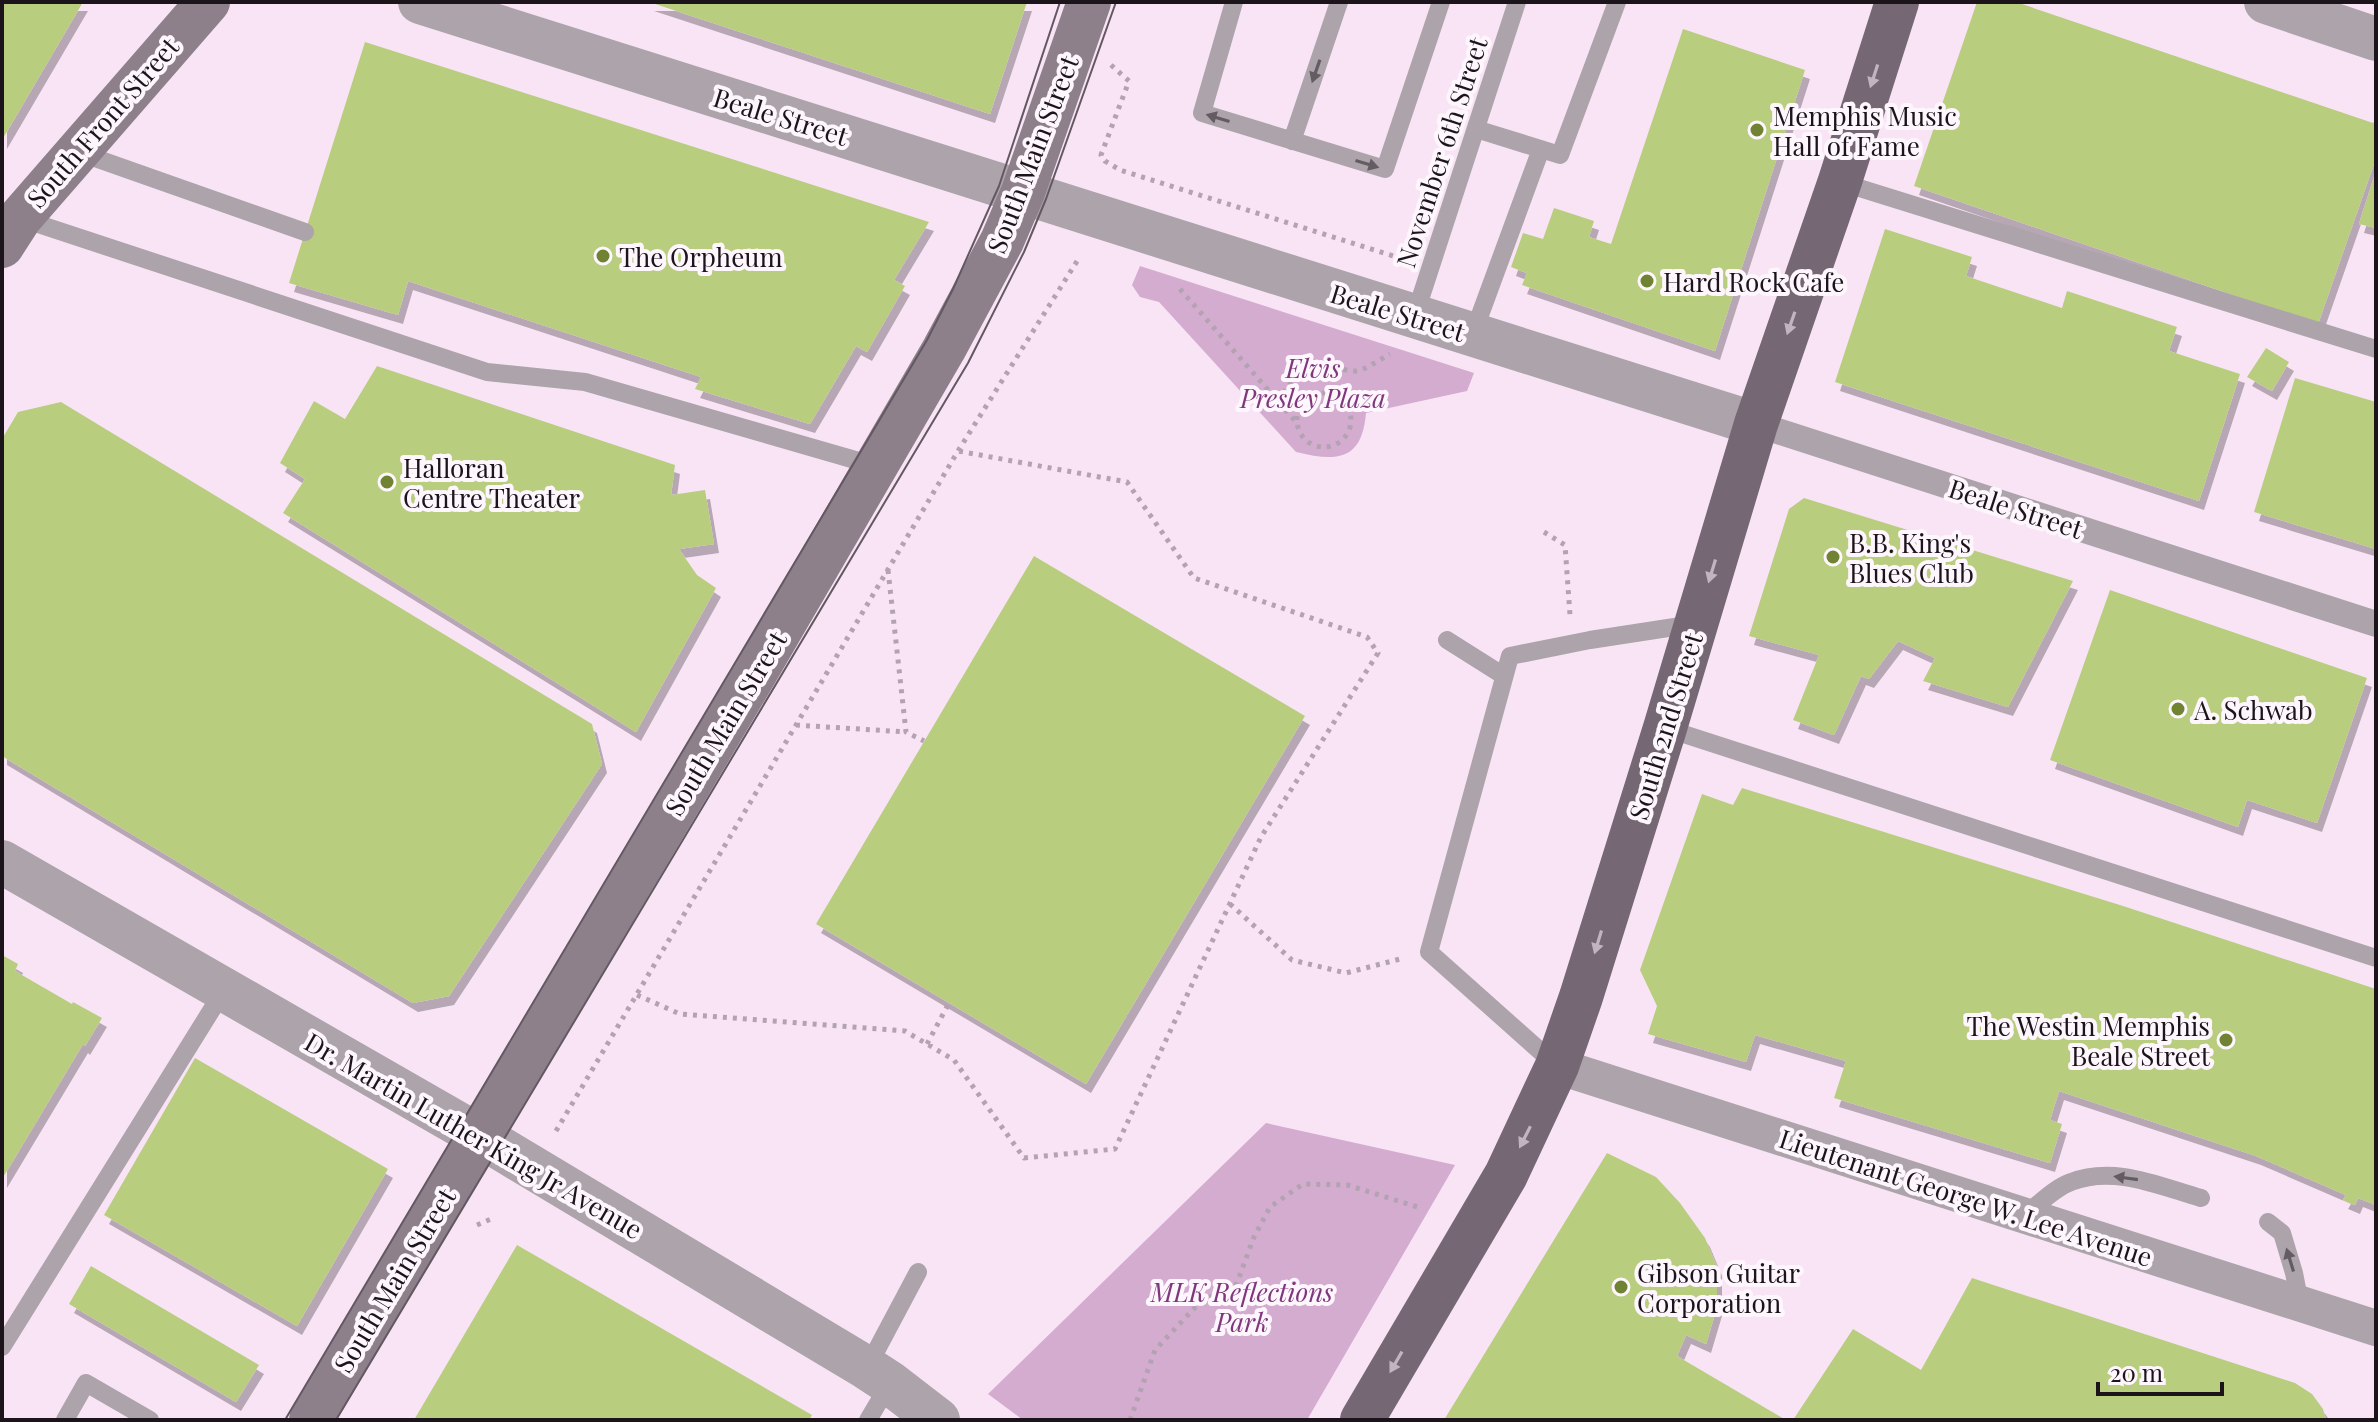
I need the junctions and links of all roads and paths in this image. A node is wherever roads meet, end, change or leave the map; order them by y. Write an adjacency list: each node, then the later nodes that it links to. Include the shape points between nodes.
1 (208, 2): 16 (main road, South Front Street)
2 (420, 2): 18 (street, Beale Street)
3 (1089, 2): 18 (main road, South Main Street)
4 (1234, 2): 14 (lane, one-way to 4, via 1202,113)
5 (1339, 2): 14 (lane, one-way to 14)
6 (1441, 2): 14 (lane, one-way to 6, via 1385,169)
7 (1517, 2): 13 (lane, November 6th Street)
8 (1617, 2): 15 (lane, via 1560,155)
9 (1897, 2): 17 (main road, South 2nd Street, one-way to 17)
10 (2266, 2): 11 (street)
11 (2376, 39)
12 (1109, 63): 22 (path, via 1129,81 1105,139 1105,161)
13 (1476, 129): 15 (lane); 22 (lane, November 6th Street)
14 (1292, 141)
15 (1541, 149): 25 (lane)
16 (77, 152): 19 (main road, South Front Street); 20 (lane)
17 (1840, 181): 26 (lane); 30 (main road, South 2nd Street, one-way to 30)
18 (1023, 192): 24 (street, Beale Street); 32 (main road, South Main Street, via 1002,241)
19 (11, 232): 32 (lane, via 487,372 585,382)
20 (305, 232)
21 (1092, 262): 31 (path, via 1078,257)
22 (1431, 268): 24 (lane, November 6th Street)
23 (1166, 285): 28 (path, via 1180,289)
24 (1414, 318): 25 (street, Beale Street)
25 (1473, 335): 30 (street, Beale Street)
26 (2376, 349)
27 (1391, 354): 28 (path, via 1355,371 1333,366 1296,375)
28 (1279, 402): 29 (path)
29 (1296, 422): 29 (path, via 1304,439 1321,447 1346,437 1352,420 1340,397 1323,392 1300,405)
30 (1756, 424): 35 (main road, South 2nd Street, one-way to 35); 36 (street, Beale Street)
31 (958, 451): 34 (path); 45 (path, via 1127,482 1194,578 1367,637 1378,653 1261,837)
32 (876, 466): 54 (main road, South Main Street)
33 (1544, 532): 38 (path, via 1565,545)
34 (888, 569): 40 (path); 42 (path)
35 (1697, 623): 38 (lane); 41 (main road, South 2nd Street)
36 (2376, 624)
37 (1447, 640): 39 (lane)
38 (1573, 644): 39 (lane, via 1510,656)
39 (1504, 676): 46 (lane)
40 (796, 725): 42 (path); 49 (path)
41 (1665, 728): 47 (lane); 52 (main road, South 2nd Street, one-way to 52)
42 (906, 732): 43 (path)
43 (924, 741)
44 (2, 862): 48 (street, Dr. Martin Luther King Jr Avenue)
45 (1230, 904): 46 (path, via 1292,960 1346,973); 51 (path, via 1115,1149 1024,1158 954,1060)
46 (1429, 952): 52 (lane)
47 (2376, 958)
48 (224, 990): 54 (street, Dr. Martin Luther King Jr Avenue); 62 (lane)
49 (637, 995): 51 (path, via 680,1014 905,1031); 53 (path)
50 (949, 1003): 51 (path)
51 (927, 1044)
52 (1557, 1066): 57 (street, Lieutenant George W. Lee Avenue); 70 (main road, South 2nd Street, one-way to 70, via 1506,1175)
53 (556, 1131)
54 (480, 1137): 63 (street, Dr. Martin Luther King Jr Avenue); 66 (main road, South Main Street)
55 (2201, 1198): 57 (lane, one-way to 57, via 2124,1176 2095,1176 2069,1182)
56 (1421, 1208): 69 (path, via 1347,1185 1303,1184 1270,1207 1235,1288 1202,1300 1155,1350)
57 (2024, 1216): 60 (street, Lieutenant George W. Lee Avenue)
58 (2268, 1222): 60 (lane, one-way to 58, via 2282,1233)
59 (918, 1272): 63 (lane)
60 (2300, 1304): 61 (street, Lieutenant George W. Lee Avenue)
61 (2376, 1328)
62 (2, 1347)
63 (879, 1375): 67 (lane); 68 (street, Dr. Martin Luther King Jr Avenue)
64 (65, 1420): 65 (lane, via 86,1383)
65 (150, 1420)
66 (311, 1420)
67 (868, 1420)
68 (938, 1420)
69 (1130, 1420)
70 (1362, 1420)

